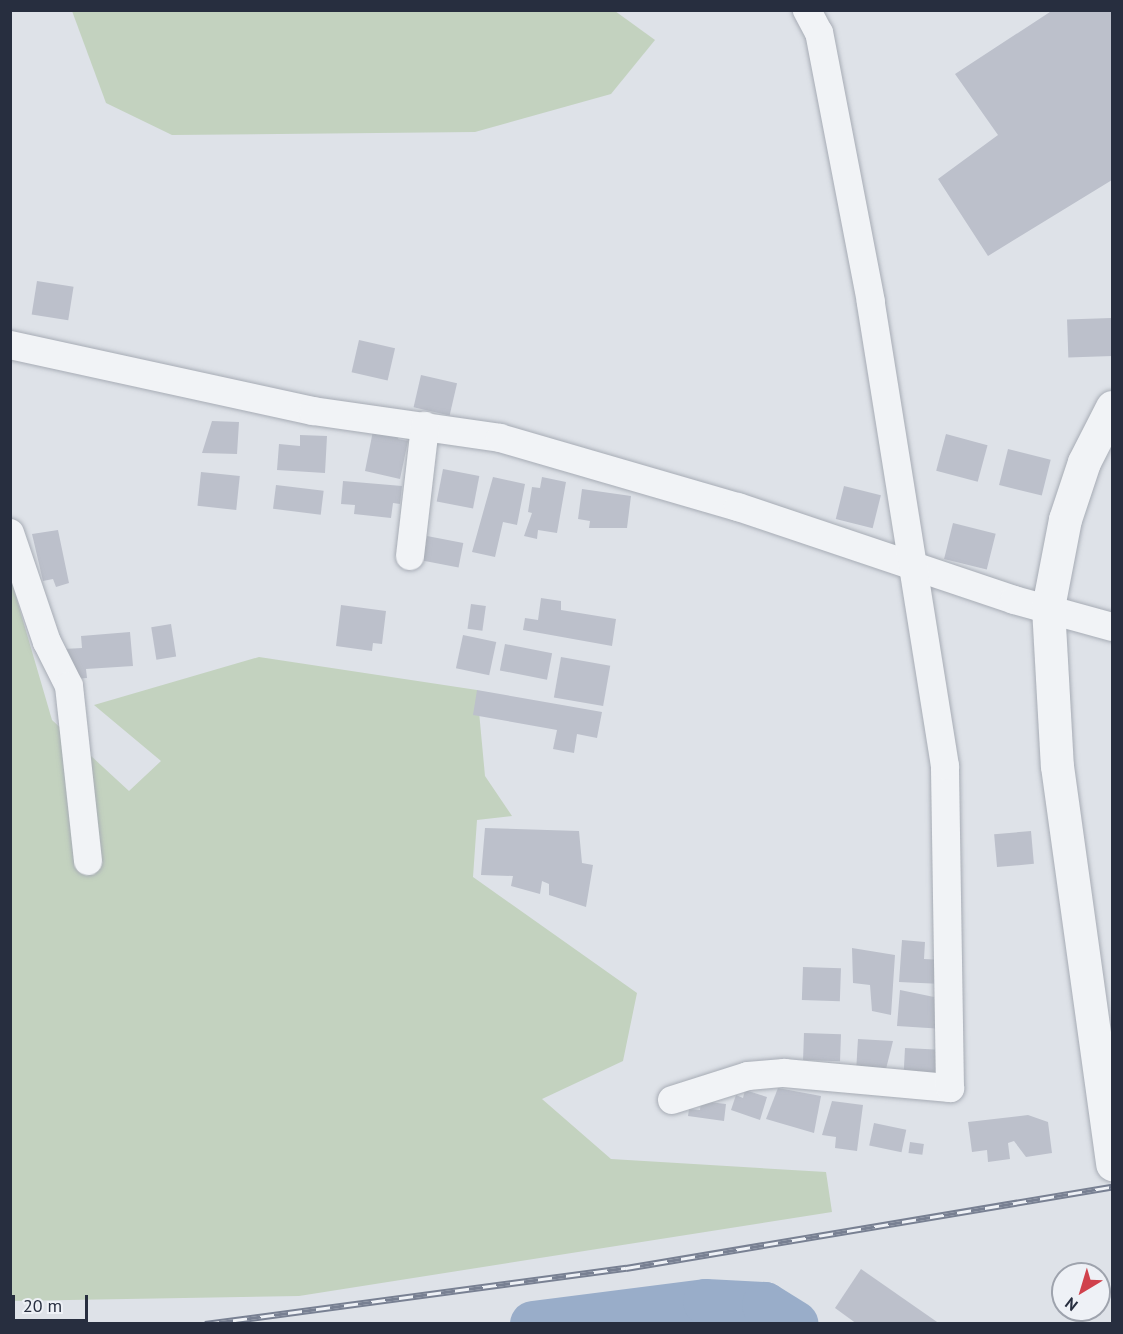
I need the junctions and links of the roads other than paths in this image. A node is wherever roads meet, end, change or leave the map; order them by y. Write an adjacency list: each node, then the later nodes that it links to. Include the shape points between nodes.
1 (807, 10): 7 (street, via 819,33 871,302)
2 (10, 345): 4 (street, via 302,409)
3 (1113, 407): 8 (street, via 1084,462 1065,519)
4 (425, 426): 6 (street); 7 (street, via 500,438 665,484)
5 (10, 533): 10 (street, via 47,642 69,686)
6 (410, 556)
7 (913, 563): 8 (street); 11 (street, via 945,766 950,1088 784,1073 748,1076)
8 (1048, 607): 9 (street); 12 (street, via 1057,766)
9 (1113, 627)
10 (88, 861)
11 (672, 1100)
12 (1112, 1157)

